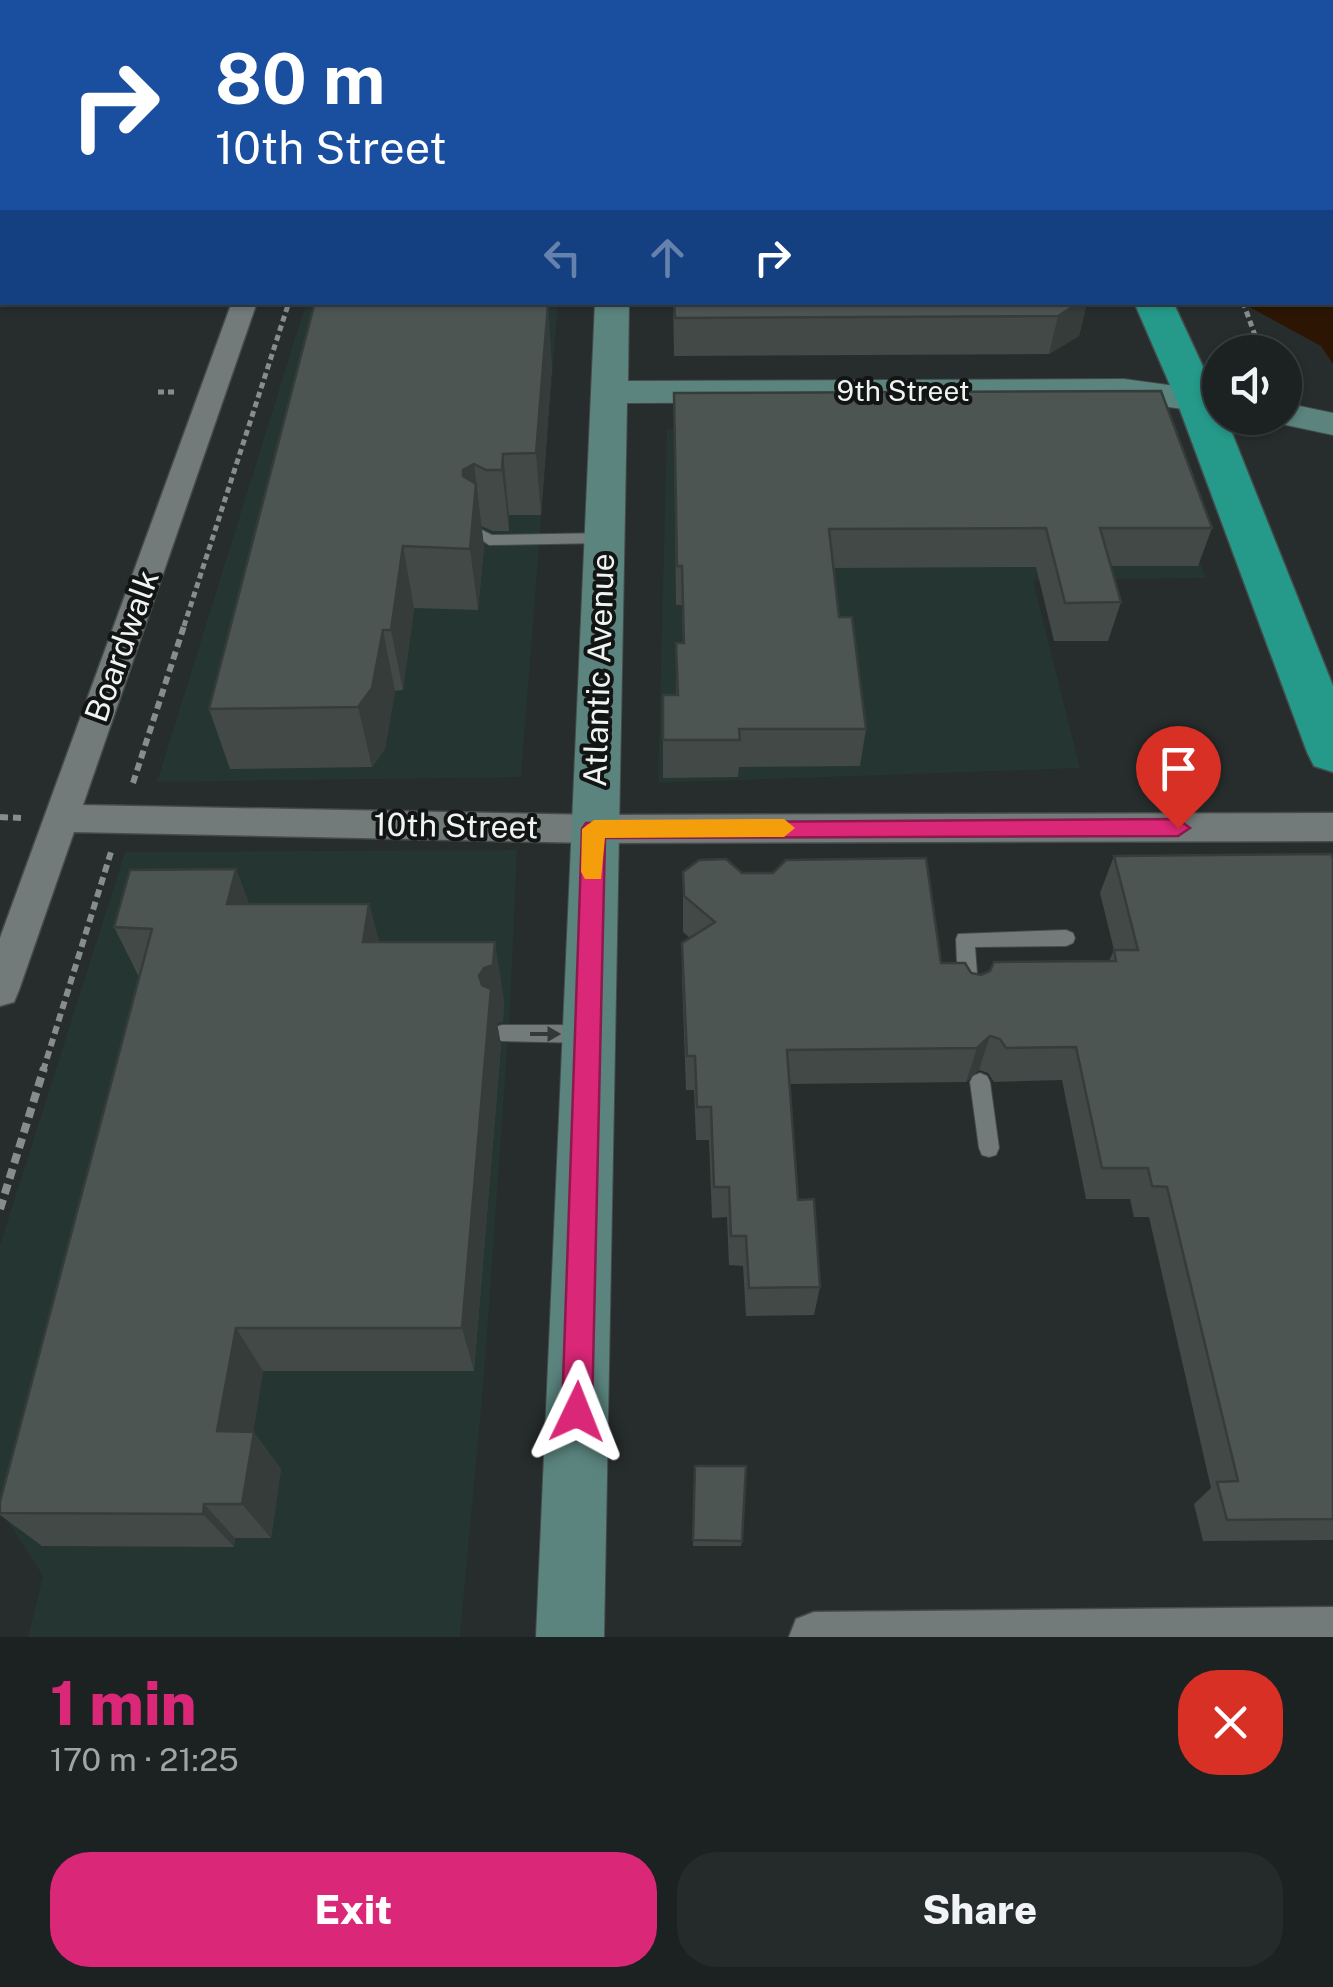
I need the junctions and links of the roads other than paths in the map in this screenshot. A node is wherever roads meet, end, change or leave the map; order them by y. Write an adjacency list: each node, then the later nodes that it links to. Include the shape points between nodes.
1 (244, 305): 13 (street, Boardwalk)
2 (612, 305): 5 (main road, Atlantic Avenue)
3 (1155, 305): 4 (highway)
4 (1202, 390)
5 (608, 392): 6 (main road, 9th Street, via 1124,390); 11 (main road, Atlantic Avenue)
6 (1202, 400)
7 (1302, 418): 8 (main road)
8 (1333, 424)
9 (1220, 435): 12 (highway)
10 (480, 534): 11 (lane, via 489,540)
11 (604, 538): 15 (main road, Atlantic Avenue)
12 (1333, 752)
13 (59, 818): 15 (street, 10th Street); 17 (street, Boardwalk)
14 (1333, 827): 15 (street, 10th Street)
15 (594, 829): 20 (main road, Atlantic Avenue)
16 (1066, 938): 18 (lane, via 965,939)
17 (0, 990)
18 (969, 998)
19 (502, 1033): 20 (lane, one-way to 20)
20 (588, 1034): 24 (main road, Atlantic Avenue)
21 (980, 1082): 22 (lane)
22 (989, 1148)
23 (1333, 1632): 25 (street)
24 (570, 1637)
25 (814, 1637)

